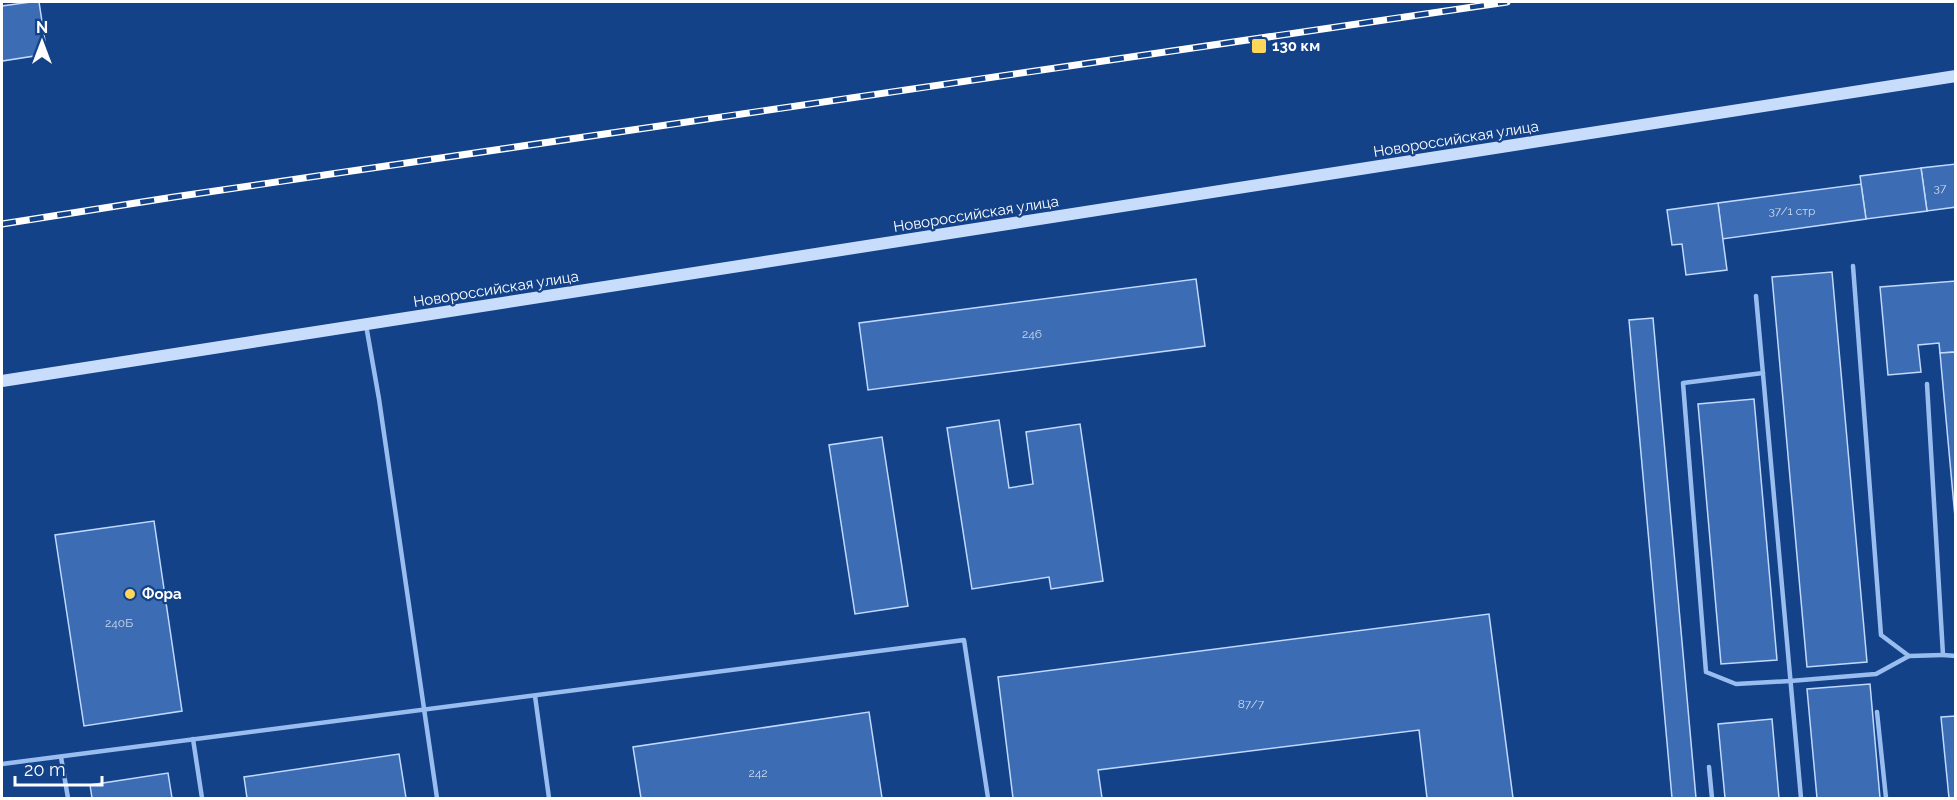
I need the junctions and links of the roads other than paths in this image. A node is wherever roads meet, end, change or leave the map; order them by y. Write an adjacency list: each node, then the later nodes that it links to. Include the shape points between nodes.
1 (1956, 76): 4 (street, Новороссийская улица)
2 (1853, 266): 9 (lane, via 1881,635)
3 (1756, 296): 5 (lane)
4 (366, 325): 6 (street, Новороссийская улица); 13 (lane)
5 (1763, 373): 11 (lane); 11 (lane, via 1683,383 1706,672 1736,684)
6 (2, 381)
7 (1927, 384): 8 (lane)
8 (1943, 655): 9 (lane); 10 (lane)
9 (1910, 656): 11 (lane, via 1876,674)
10 (1956, 656)
11 (1790, 681): 25 (lane)
12 (535, 696): 13 (lane); 22 (lane); 23 (lane, via 964,640)
13 (424, 710): 15 (lane); 21 (lane)
14 (1877, 712): 26 (lane)
15 (193, 739): 16 (lane); 20 (lane)
16 (61, 757): 17 (lane); 19 (lane)
17 (2, 764)
18 (1709, 767): 24 (lane)
19 (68, 798)
20 (202, 798)
21 (437, 798)
22 (549, 798)
23 (988, 798)
24 (1712, 798)
25 (1801, 798)
26 (1886, 798)

